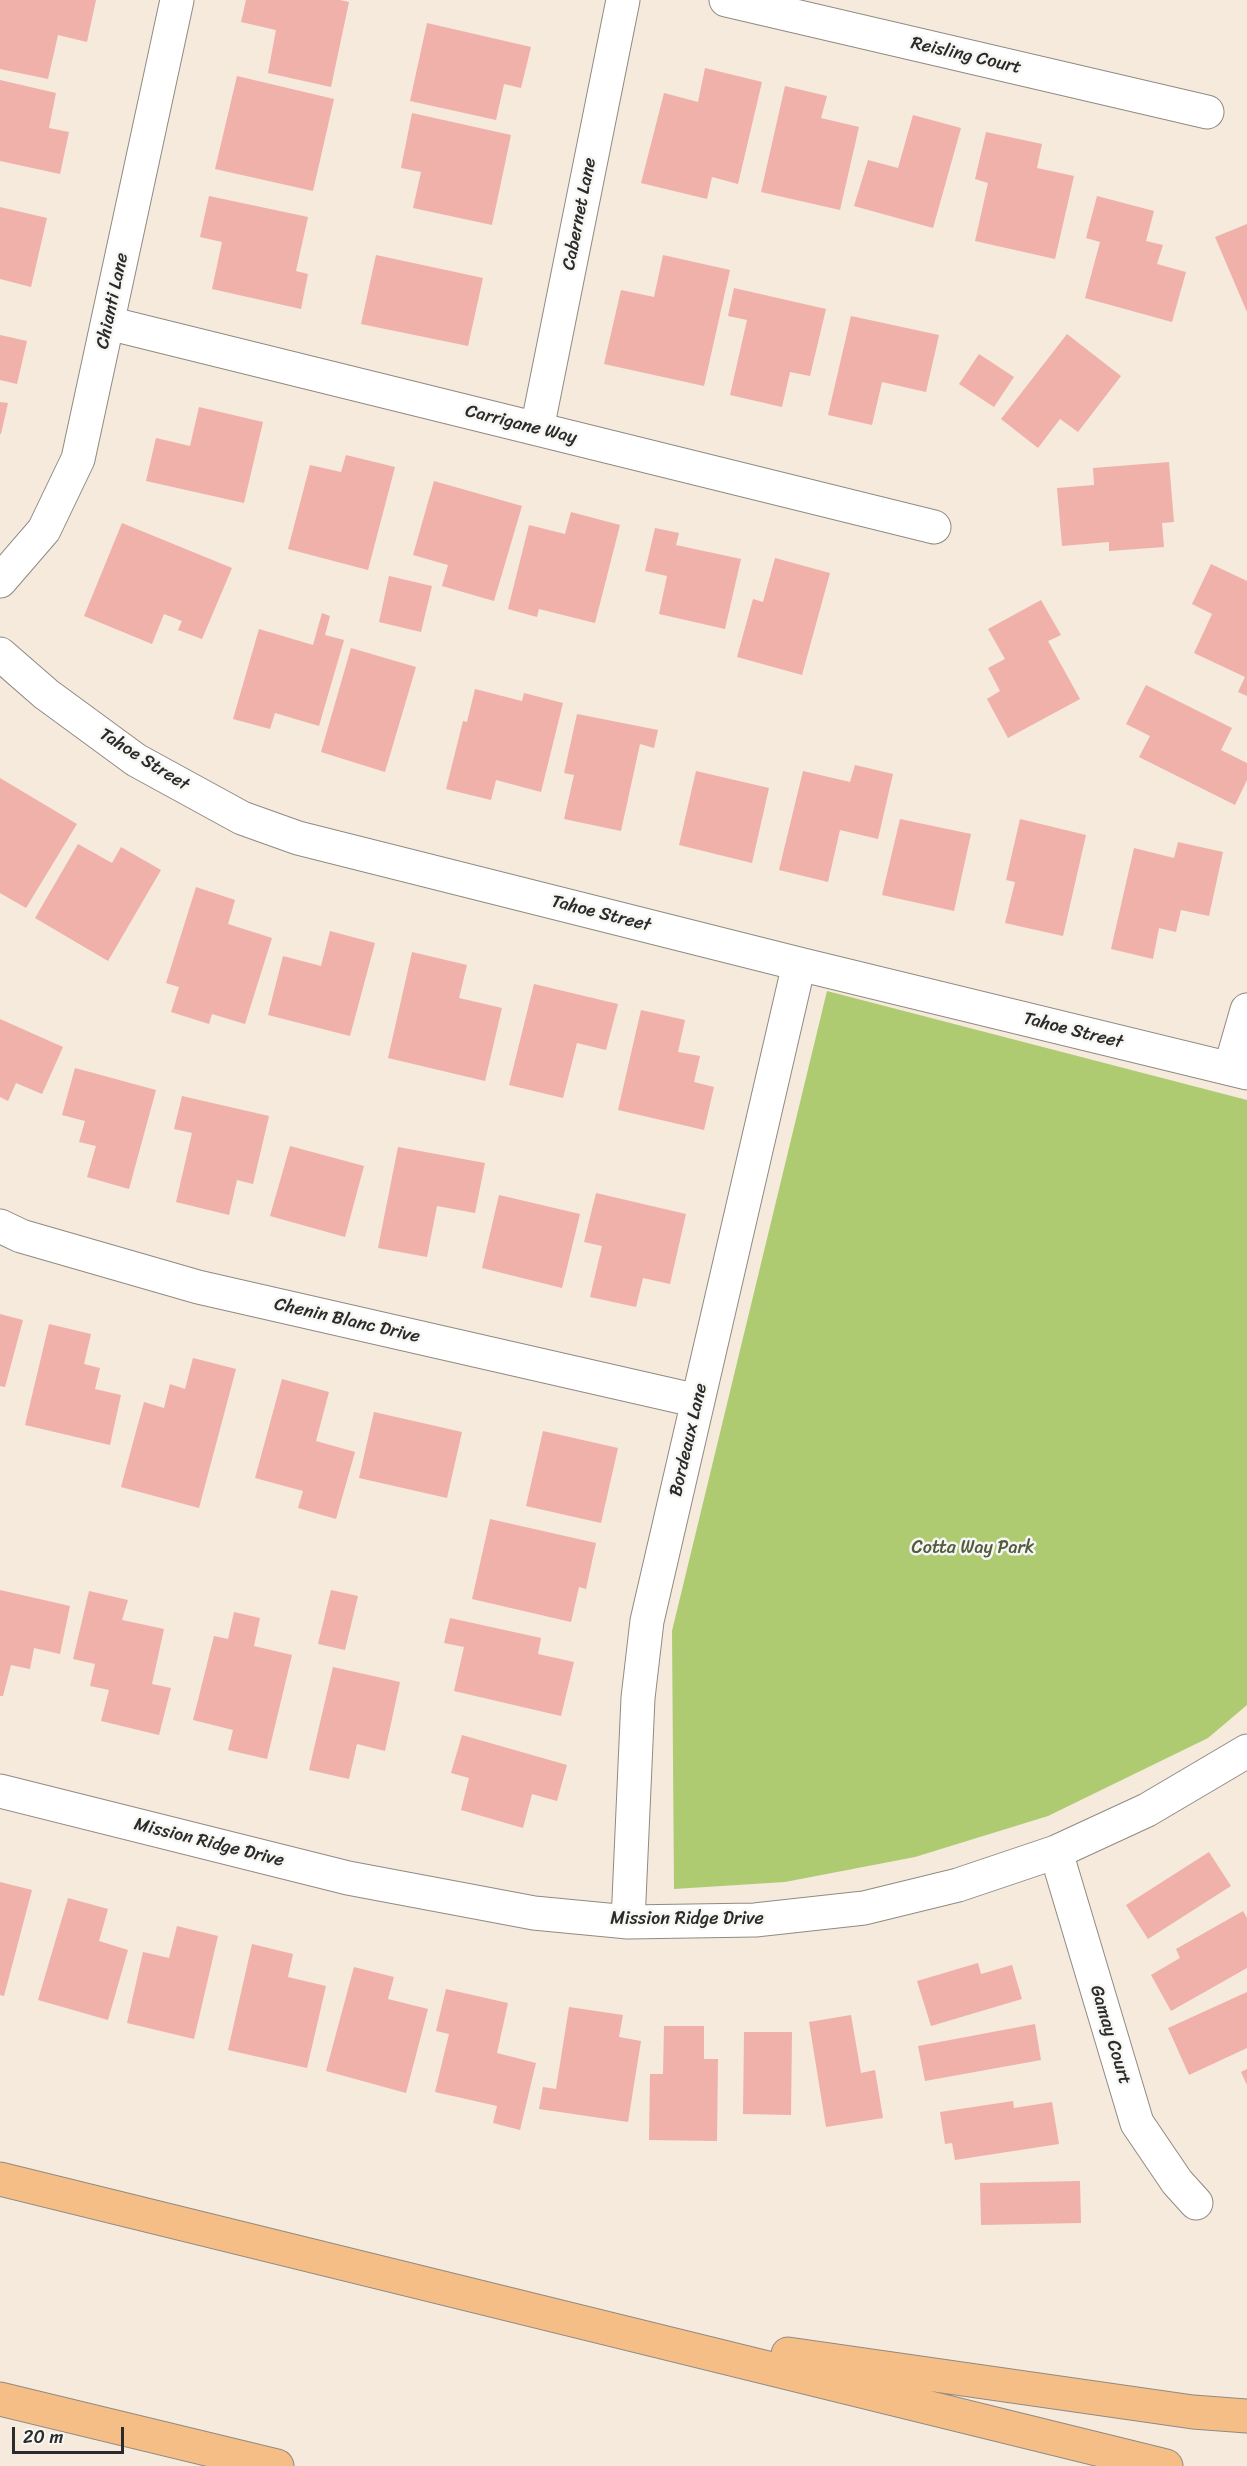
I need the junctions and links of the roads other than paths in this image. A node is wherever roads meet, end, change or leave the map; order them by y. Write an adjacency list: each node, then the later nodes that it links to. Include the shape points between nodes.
1 (177, 0): 5 (street, Chianti Lane)
2 (623, 0): 6 (street, Cabernet Lane)
3 (726, 0): 4 (street, Reisling Court)
4 (1207, 112)
5 (108, 323): 6 (street, Carrigane Way); 8 (street, Chianti Lane, via 78,459 44,530)
6 (537, 429): 7 (street, Carrigane Way)
7 (934, 527)
8 (0, 581)
9 (0, 654): 10 (street, Tahoe Street, via 46,694 136,760 242,818 298,838)
10 (799, 964): 12 (street, Tahoe Street); 14 (street, Bordeaux Lane)
11 (1247, 1010): 12 (street)
12 (1238, 1071)
13 (0, 1226): 14 (street, Chenin Blanc Drive, via 21,1236 198,1287)
14 (698, 1401): 18 (street, Bordeaux Lane, via 647,1621 638,1698)
15 (1247, 1751): 17 (street, Mission Ridge Drive, via 1147,1810)
16 (0, 1791): 18 (street, Mission Ridge Drive, via 348,1878 534,1912)
17 (1056, 1852): 18 (street, Mission Ridge Drive, via 958,1885 864,1908 755,1920); 20 (street, Gamay Court, via 1137,2123)
18 (628, 1922)
19 (0, 2179): 21 (highway)
20 (1196, 2203)
21 (611, 2329): 23 (highway, via 1193,2412); 25 (highway)
22 (0, 2399): 24 (highway)
23 (1247, 2416)
24 (277, 2466)
25 (1166, 2466)

